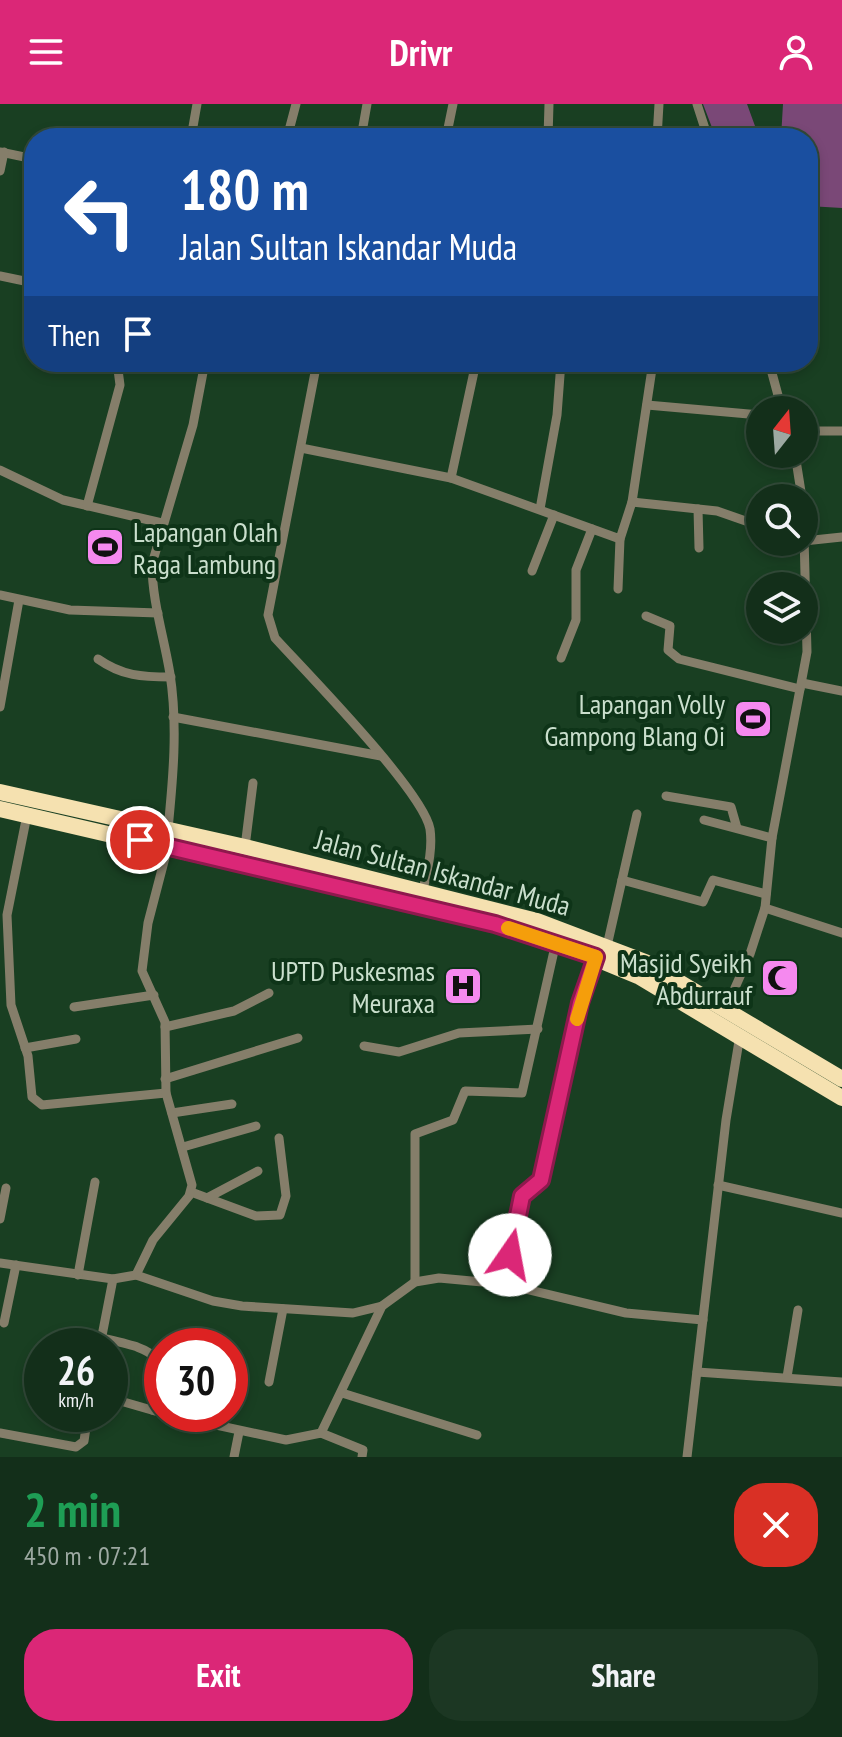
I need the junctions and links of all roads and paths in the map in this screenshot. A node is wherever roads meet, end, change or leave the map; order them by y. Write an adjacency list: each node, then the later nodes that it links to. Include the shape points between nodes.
1 (197, 104): 8 (street)
2 (296, 104): 9 (street)
3 (367, 104): 10 (street)
4 (453, 104): 11 (street)
5 (549, 104): 12 (street)
6 (659, 104): 13 (street)
7 (697, 104): 14 (street)
8 (193, 128)
9 (290, 128)
10 (363, 128)
11 (448, 128)
12 (548, 128)
13 (658, 128)
14 (705, 128)
15 (2, 152): 16 (street); 17 (street)
16 (24, 157)
17 (0, 171)
18 (0, 276): 19 (street)
19 (24, 281)
20 (118, 372): 36 (street, via 120,385)
21 (203, 372): 41 (street, via 193,425)
22 (315, 372): 32 (street)
23 (474, 372): 34 (street)
24 (560, 372): 37 (street)
25 (652, 372): 28 (street)
26 (772, 372): 27 (street)
27 (778, 396)
28 (647, 405): 29 (street); 35 (street)
29 (746, 414)
30 (818, 431): 31 (street)
31 (842, 431)
32 (301, 448): 34 (street); 61 (street, via 268,615 275,638)
33 (0, 470): 36 (street)
34 (451, 478): 37 (street)
35 (632, 502): 38 (street); 45 (street)
36 (87, 506): 41 (street)
37 (540, 509): 39 (street)
38 (698, 509): 40 (street); 46 (street)
39 (554, 515): 42 (street); 48 (street)
40 (746, 522)
41 (162, 523): 52 (street, via 152,564)
42 (592, 529): 45 (street); 54 (street, via 576,570 576,620)
43 (842, 537): 44 (street)
44 (818, 538)
45 (620, 539): 49 (street)
46 (699, 548)
47 (805, 556): 57 (street, via 808,621)
48 (532, 571)
49 (618, 589)
50 (0, 595): 51 (street)
51 (19, 600): 52 (street, via 86,612); 59 (street)
52 (158, 613): 56 (street)
53 (646, 616): 57 (street, via 670,626 668,650 679,659)
54 (561, 658)
55 (98, 659): 56 (street, via 132,676)
56 (171, 677): 60 (street)
57 (801, 686): 58 (street); 71 (street)
58 (842, 691)
59 (0, 707)
60 (173, 717): 61 (street); 70 (street)
61 (381, 756): 74 (street, via 426,818 431,847)
62 (253, 783): 72 (street)
63 (0, 792): 70 (highway, Jalan Sultan Iskandar Muda)
64 (666, 796): 69 (street, via 731,807)
65 (0, 809): 67 (highway, Jalan Sultan Iskandar Muda)
66 (637, 814): 73 (street)
67 (27, 815): 70 (highway, Jalan Sultan Iskandar Muda); 90 (street, via 7,915 11,1005)
68 (704, 820): 69 (street)
69 (737, 828): 71 (street)
70 (168, 838): 72 (highway, Jalan Sultan Iskandar Muda); 78 (highway, Jalan Sultan Iskandar Muda); 81 (street, via 143,950 142,971)
71 (772, 838): 75 (street)
72 (245, 847): 74 (highway, Jalan Sultan Iskandar Muda)
73 (622, 880): 75 (street, via 703,902 713,880); 79 (street)
74 (423, 890): 79 (highway, Jalan Sultan Iskandar Muda, via 497,908)
75 (766, 894): 76 (street)
76 (765, 908): 77 (street); 83 (street)
77 (842, 933)
78 (556, 942): 79 (highway, Jalan Sultan Iskandar Muda); 85 (street)
79 (602, 951): 83 (highway, Jalan Sultan Iskandar Muda); 86 (highway, Jalan Sultan Iskandar Muda); 114 (street, via 580,1003 541,1180 522,1196)
80 (269, 993): 84 (street, via 234,1011)
81 (154, 995): 82 (street); 84 (street)
82 (74, 1007)
83 (726, 1008): 92 (highway, Jalan Sultan Iskandar Muda)
84 (165, 1027): 91 (street)
85 (538, 1029): 89 (street, via 459,1033 399,1052); 113 (street, via 522,1093 465,1091 453,1120 416,1132)
86 (740, 1035): 94 (highway, Jalan Sultan Iskandar Muda); 102 (street)
87 (298, 1038): 91 (street)
88 (76, 1039): 90 (street)
89 (364, 1046)
90 (25, 1048): 93 (street, via 36,1104)
91 (165, 1079): 93 (street)
92 (842, 1079)
93 (166, 1093): 96 (street)
94 (842, 1098)
95 (232, 1104): 96 (street)
96 (172, 1113): 99 (street)
97 (256, 1126): 99 (street)
98 (279, 1138): 105 (street, via 286,1196 280,1215 256,1216)
99 (183, 1147): 104 (street)
100 (258, 1171): 105 (street)
101 (95, 1182): 110 (street)
102 (718, 1185): 106 (street); 118 (street)
103 (6, 1188): 107 (street)
104 (191, 1192): 105 (street); 111 (street, via 153,1240)
105 (207, 1198)
106 (842, 1213)
107 (0, 1219)
108 (0, 1263): 109 (street)
109 (16, 1265): 110 (street); 119 (street)
110 (78, 1275): 112 (street)
111 (136, 1275): 112 (street); 116 (street, via 213,1301)
112 (113, 1279): 120 (street)
113 (415, 1282): 114 (street, via 439,1278); 115 (street)
114 (504, 1284): 118 (street, via 626,1313)
115 (382, 1306): 116 (street, via 353,1313); 125 (street)
116 (283, 1309): 123 (street)
117 (798, 1310): 122 (street)
118 (703, 1320): 121 (street)
119 (4, 1323)
120 (104, 1328)
121 (697, 1372): 122 (street); 133 (street)
122 (787, 1377): 124 (street)
123 (269, 1382)
124 (842, 1382)
125 (342, 1393): 129 (street); 130 (street)
126 (85, 1432): 128 (street, via 76,1447)
127 (239, 1432): 129 (street, via 297,1441); 131 (street)
128 (0, 1433)
129 (321, 1433): 132 (street, via 363,1450)
130 (477, 1435)
131 (234, 1457)
132 (362, 1457)
133 (687, 1457)

